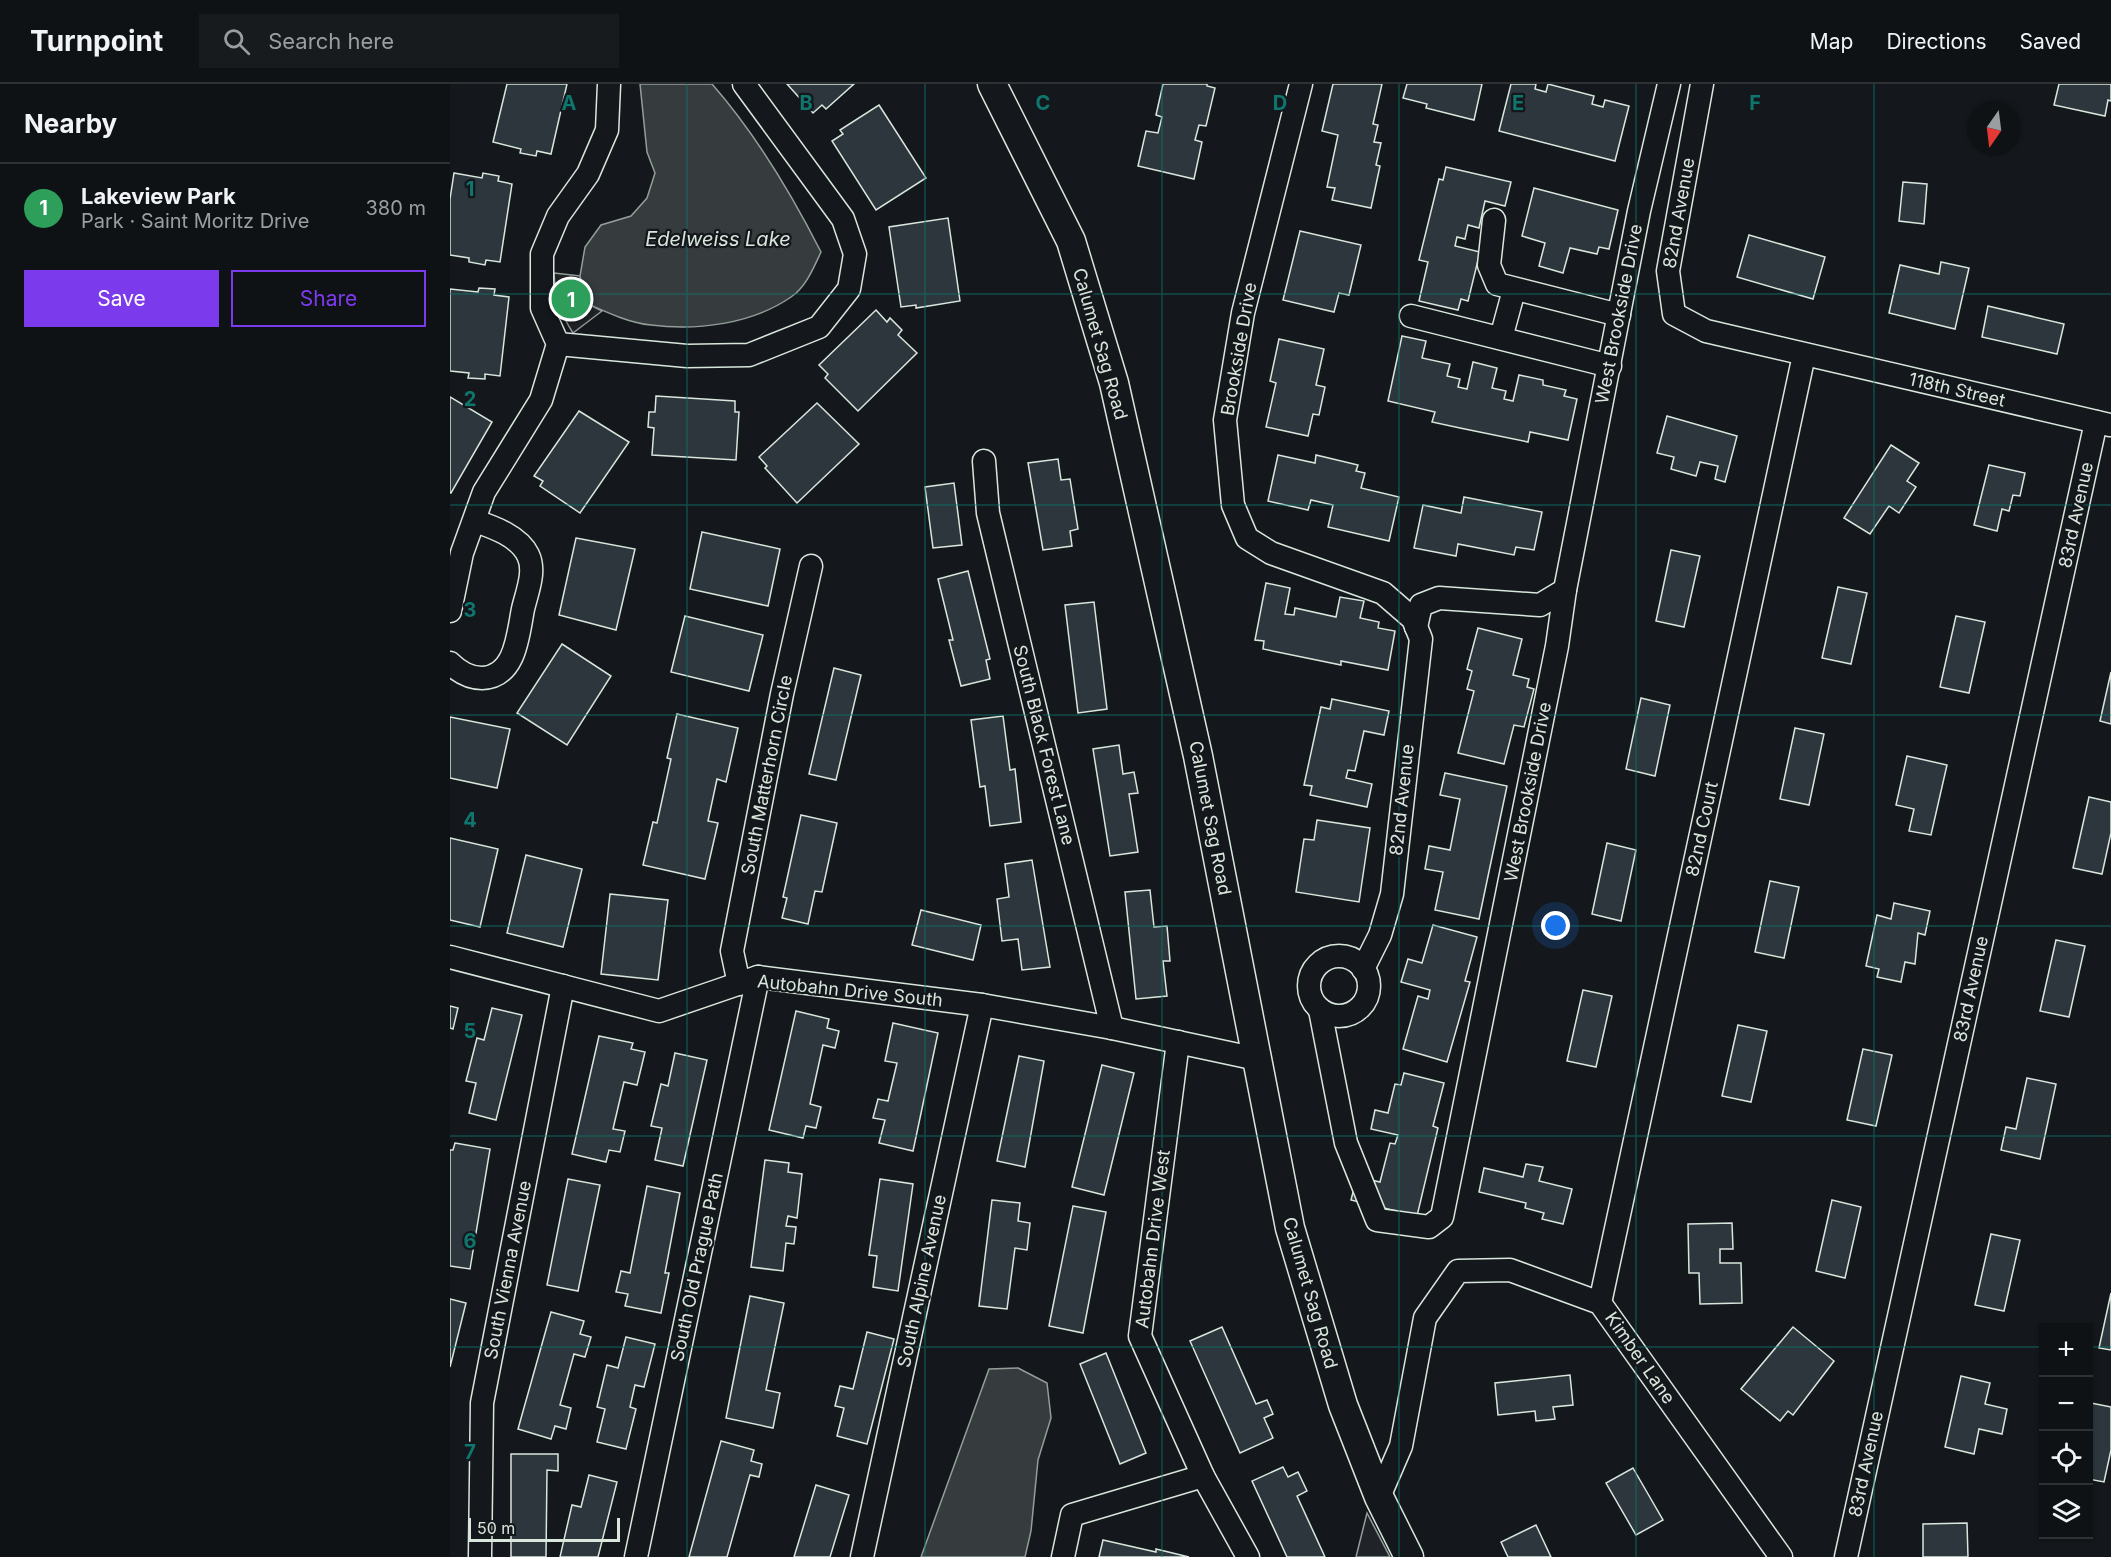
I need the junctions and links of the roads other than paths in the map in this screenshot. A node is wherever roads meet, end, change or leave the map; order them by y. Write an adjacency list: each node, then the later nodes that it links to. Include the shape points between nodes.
1 (609, 84): 12 (street, via 607,130 588,174 558,216 542,254 542,308)
2 (744, 84): 12 (street, via 843,219 855,254 849,289 819,327 749,355 687,356)
3 (992, 84): 31 (main road, Calumet Sag Road, via 1071,241 1114,383 1198,756)
4 (1301, 84): 21 (street, Brookside Drive, via 1239,337 1225,420 1233,505 1247,538 1271,553 1383,593 1413,619)
5 (1669, 84): 9 (street, West Brookside Drive)
6 (1702, 84): 13 (street, 82nd Avenue, via 1668,271 1674,314 1706,331)
7 (1494, 220): 8 (street, via 1489,265 1497,284)
8 (1514, 290): 9 (street); 11 (street)
9 (1619, 315): 14 (street, West Brookside Drive)
10 (1411, 316): 11 (street)
11 (1502, 338): 14 (street)
12 (558, 344): 17 (street, via 541,400 490,480)
13 (1804, 355): 15 (street, 118th Street); 32 (street, 82nd Court)
14 (1610, 366): 19 (street, West Brookside Drive)
15 (2104, 423): 42 (street, 83rd Avenue)
16 (984, 461): 29 (street, South Black Forest Lane, via 988,513)
17 (475, 521): 20 (street, via 462,553); 22 (street, via 521,545 528,554 531,572 512,654 503,671 478,678 461,673)
18 (811, 566): 25 (street, South Matterhorn Circle, via 732,951)
19 (1565, 590): 21 (street, via 1540,605 1439,598 1421,605); 28 (street, West Brookside Drive, via 1442,1217 1429,1227 1377,1220 1346,1143)
20 (450, 611)
21 (1416, 627): 24 (street, 82nd Avenue, via 1421,639 1392,894 1380,935)
22 (450, 663)
23 (450, 957): 26 (street, Autobahn Drive South)
24 (1363, 969): 28 (street, via 1369,988 1364,1003 1354,1013 1328,1015); 28 (street, via 1344,956 1330,957 1314,968 1308,992)
25 (748, 981): 26 (street, Autobahn Drive South, via 659,1011); 27 (street, Autobahn Drive South); 36 (street, South Old Prague Path)
26 (563, 986): 35 (street, South Vienna Avenue, via 482,1403)
27 (982, 1005): 29 (street, Autobahn Drive South); 37 (street, South Alpine Avenue)
28 (1320, 1010)
29 (1112, 1028): 30 (street, Autobahn Drive South)
30 (1178, 1042): 31 (street, Autobahn Drive South); 33 (street, Autobahn Drive West, via 1140,1336)
31 (1257, 1059): 34 (main road, Calumet Sag Road, via 1290,1228 1343,1405)
32 (1600, 1303): 34 (street, Kimber Lane, via 1510,1269 1458,1272 1425,1318 1401,1446); 41 (street, Kimber Lane)
33 (1203, 1476): 38 (street, via 1072,1515); 39 (street, Autobahn Drive West)
34 (1379, 1497): 40 (main road, Calumet Sag Road)
35 (480, 1557)
36 (636, 1557)
37 (862, 1557)
38 (1063, 1557)
39 (1248, 1557)
40 (1409, 1557)
41 (1781, 1557)
42 (1846, 1557)

